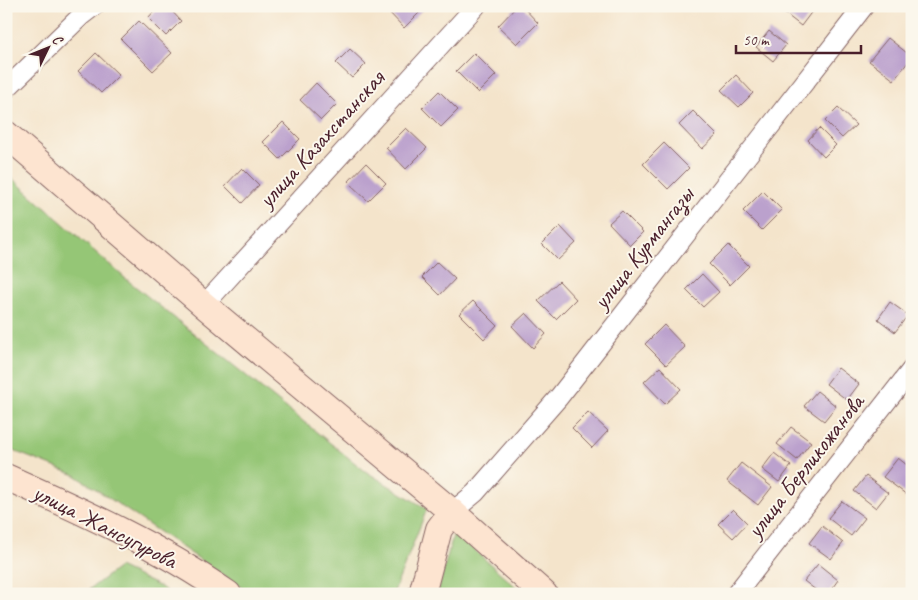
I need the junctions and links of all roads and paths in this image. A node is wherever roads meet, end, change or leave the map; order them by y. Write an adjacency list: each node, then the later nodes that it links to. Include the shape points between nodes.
1 (94, 6): 4 (street)
2 (476, 6): 6 (street, улица Казахстанская)
3 (864, 6): 9 (street, улица Курмангазы, via 559,398 475,493)
4 (6, 89)
5 (6, 134): 6 (main road)
6 (204, 305): 9 (main road)
7 (912, 370): 13 (street, улица Берликожанова)
8 (6, 477): 10 (main road, улица Жансугурова, via 93,516 198,573)
9 (452, 512): 11 (main road, via 439,529); 12 (main road)
10 (228, 594)
11 (422, 594)
12 (544, 594)
13 (736, 594)

